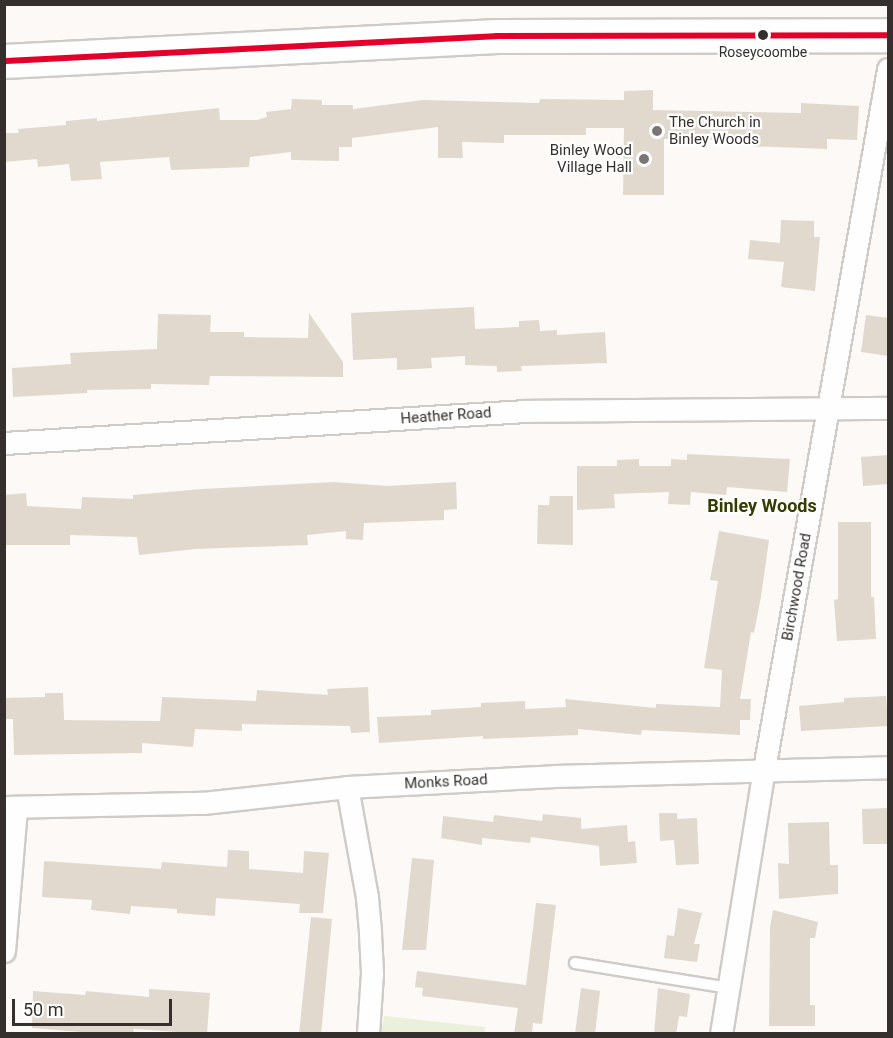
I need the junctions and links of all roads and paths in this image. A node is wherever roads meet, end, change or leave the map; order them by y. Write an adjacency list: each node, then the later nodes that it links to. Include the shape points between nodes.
1 (888, 35): 2 (main road, via 496,36)
2 (4, 61)
3 (888, 69): 4 (street, Birchwood Road)
4 (830, 408): 5 (street, Heather Road); 6 (street, Heather Road, via 525,411); 8 (street, Birchwood Road)
5 (888, 408)
6 (4, 443)
7 (888, 767): 8 (street, Monks Road)
8 (764, 770): 9 (street, Monks Road); 13 (street, Birchwood Road)
9 (347, 787): 10 (street, Monks Road, via 203,803); 14 (street, via 369,925 372,973)
10 (10, 807): 11 (street)
11 (4, 951)
12 (575, 963): 13 (lane)
13 (729, 988): 15 (street, Birchwood Road)
14 (368, 1034)
15 (722, 1034)

